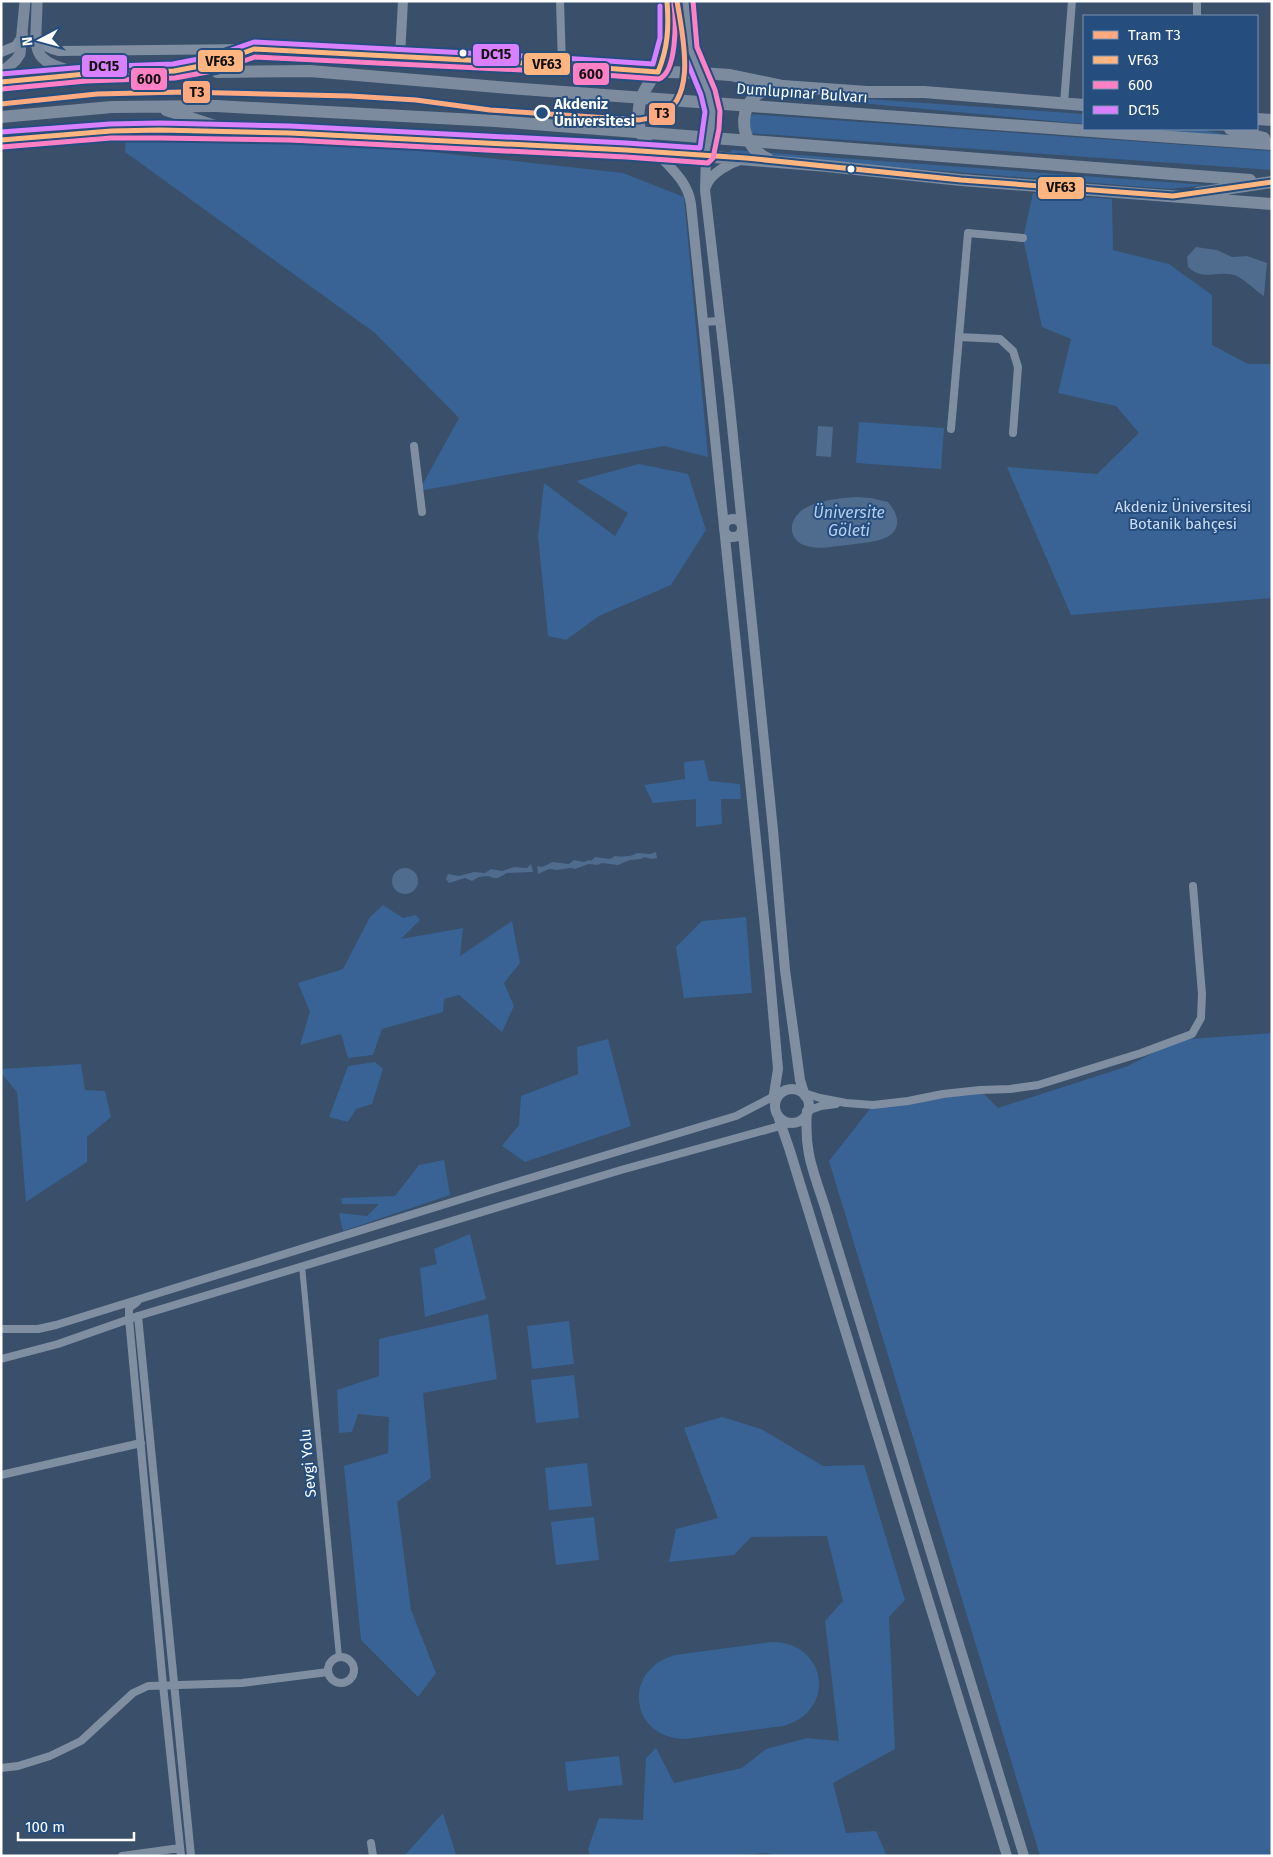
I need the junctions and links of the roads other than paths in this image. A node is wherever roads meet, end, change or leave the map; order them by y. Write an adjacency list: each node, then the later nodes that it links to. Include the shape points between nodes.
1 (25, 1): 10 (main road)
2 (37, 1): 11 (main road)
3 (402, 1): 14 (street)
4 (560, 1): 16 (street)
5 (667, 1): 18 (main road, via 669,37)
6 (685, 1): 20 (main road, via 690,49)
7 (1072, 1): 24 (street)
8 (1197, 1): 9 (street)
9 (1197, 15)
10 (23, 34): 13 (street, via 16,46); 15 (main road, via 20,54)
11 (35, 38): 12 (street, via 50,49 59,51); 21 (main road, via 36,50 47,63)
12 (254, 49): 14 (main road); 17 (main road, via 216,63)
13 (1, 52): 15 (street)
14 (400, 56): 16 (main road)
15 (13, 63): 19 (main road)
16 (562, 65): 18 (main road)
17 (174, 71): 21 (main road, Dumlupınar Bulvarı); 34 (main road, Dumlupınar Bulvarı, bridge, via 310,71)
18 (658, 72): 20 (main road); 35 (main road, via 644,91 639,120 646,142)
19 (1, 73)
20 (700, 73): 23 (main road, via 730,75); 36 (main road, via 713,111)
21 (86, 74): 22 (main road, Dumlupınar Bulvarı)
22 (1, 82)
23 (784, 86): 24 (main road); 38 (main road, via 767,89 754,98 744,117 746,139 760,156)
24 (1064, 103): 25 (main road)
25 (1083, 105)
26 (154, 106): 27 (main road); 31 (main road); 39 (main road, bridge, via 216,106 495,121)
27 (1, 116)
28 (1258, 118): 29 (main road)
29 (1272, 120)
30 (1234, 130): 33 (main road)
31 (234, 133): 32 (main road, via 160,130); 35 (main road, via 290,133)
32 (1, 140)
33 (1272, 140)
34 (1272, 144)
35 (658, 153): 36 (main road); 45 (street, via 684,183 690,196)
36 (706, 156): 37 (main road); 40 (street)
37 (746, 158): 38 (main road); 40 (street, via 710,177)
38 (770, 160): 41 (main road, via 961,180)
39 (1272, 182): 41 (main road)
40 (705, 190): 44 (street)
41 (1173, 196): 42 (main road)
42 (1272, 204)
43 (1022, 238): 46 (street, via 968,233)
44 (720, 321): 45 (street); 51 (street)
45 (704, 322): 52 (street)
46 (959, 337): 47 (street); 48 (street, via 1000,339 1013,351 1018,367)
47 (951, 429)
48 (1013, 433)
49 (414, 446): 50 (street)
50 (422, 512)
51 (742, 527): 52 (street, via 739,521 732,519 725,523); 54 (street, via 784,970)
52 (724, 530): 55 (street, via 769,967)
53 (1193, 886): 56 (street, via 1202,994 1201,1018 1192,1034 1038,1086 942,1094 872,1105)
54 (803, 1094): 55 (street, via 789,1090); 56 (street); 57 (street)
55 (778, 1097): 58 (street); 60 (street, via 736,1116)
56 (846, 1103): 57 (street)
57 (808, 1111): 58 (street, via 801,1120); 78 (street, via 808,1159)
58 (783, 1121): 59 (street); 77 (street)
59 (302, 1266): 61 (street); 67 (street, Sevgi Yolu)
60 (158, 1293): 62 (street, via 133,1304 129,1308); 63 (street, via 56,1325 38,1329)
61 (138, 1316): 62 (street); 69 (street)
62 (129, 1319): 64 (street, via 58,1344); 65 (street)
63 (1, 1329)
64 (1, 1359)
65 (141, 1443): 66 (street); 70 (street)
66 (1, 1475)
67 (339, 1658): 68 (street, via 330,1663); 68 (street, via 352,1663 352,1678 338,1683)
68 (328, 1672): 69 (street, via 242,1683)
69 (173, 1684): 70 (street); 75 (street)
70 (163, 1685): 71 (street, via 132,1692 81,1741 50,1756); 73 (street)
71 (1, 1768)
72 (371, 1843): 76 (street)
73 (181, 1852): 74 (street)
74 (122, 1856)
75 (191, 1856)
76 (373, 1856)
77 (1007, 1856)
78 (1024, 1856)

